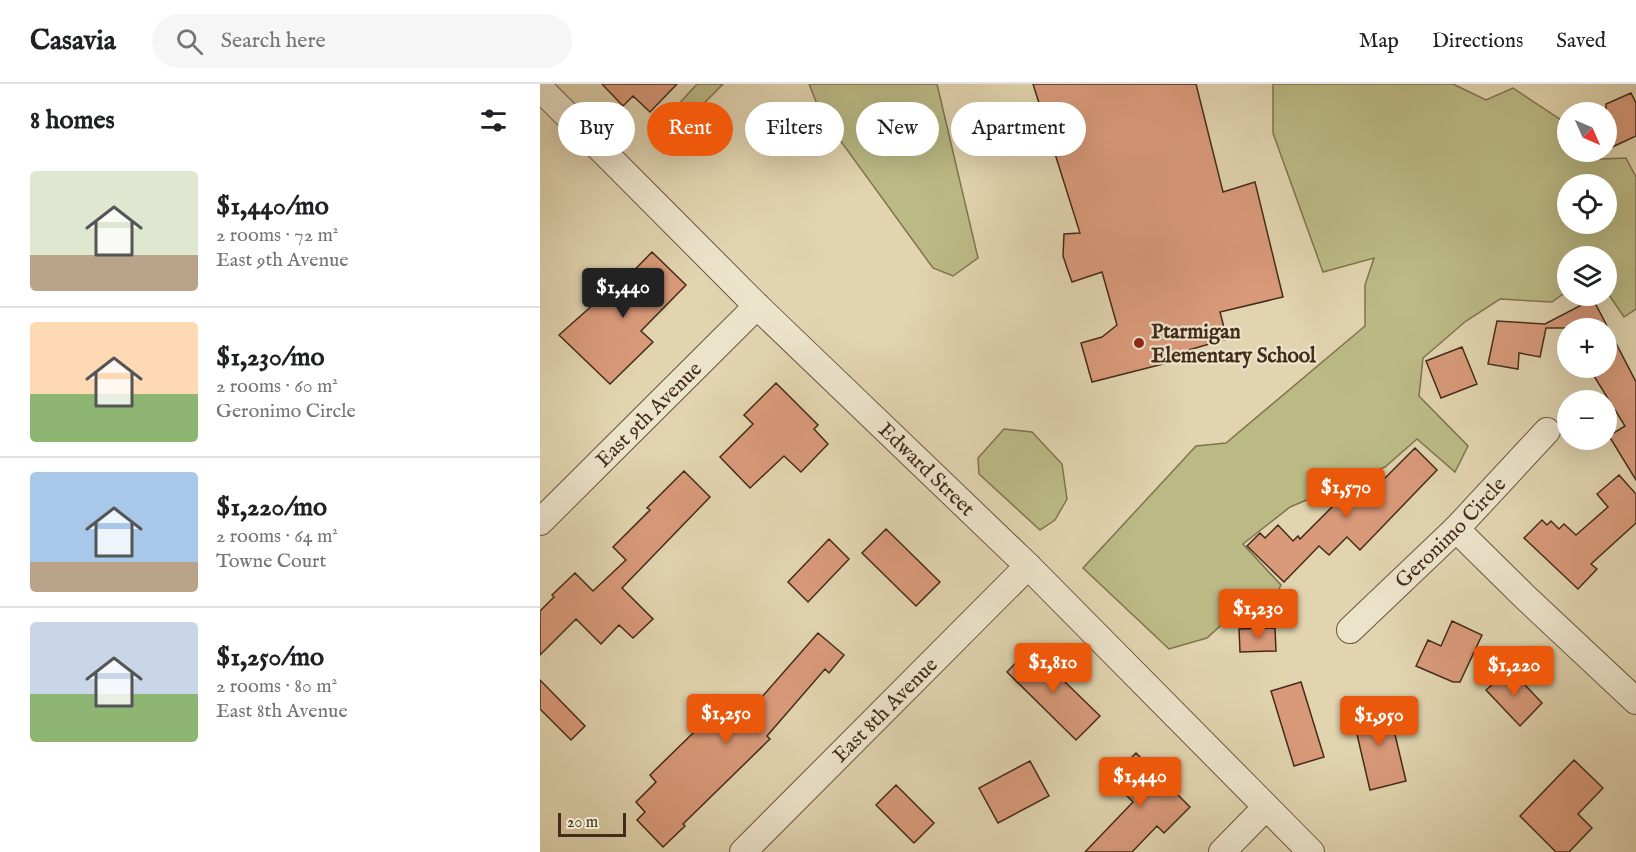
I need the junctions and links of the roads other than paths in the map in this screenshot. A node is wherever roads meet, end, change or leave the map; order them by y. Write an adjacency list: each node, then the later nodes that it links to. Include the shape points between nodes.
1 (540, 88): 2 (street, Edward Street)
2 (757, 306): 4 (street, East 9th Avenue); 6 (street, Edward Street)
3 (1547, 431): 5 (street, Geronimo Circle)
4 (540, 522)
5 (1456, 529): 7 (street, Geronimo Circle); 8 (street)
6 (1028, 566): 9 (street, Edward Street); 10 (street, East 8th Avenue)
7 (1350, 630)
8 (1636, 701)
9 (1266, 807): 11 (street); 12 (street, Edward Street)
10 (743, 852)
11 (1222, 852)
12 (1311, 852)

